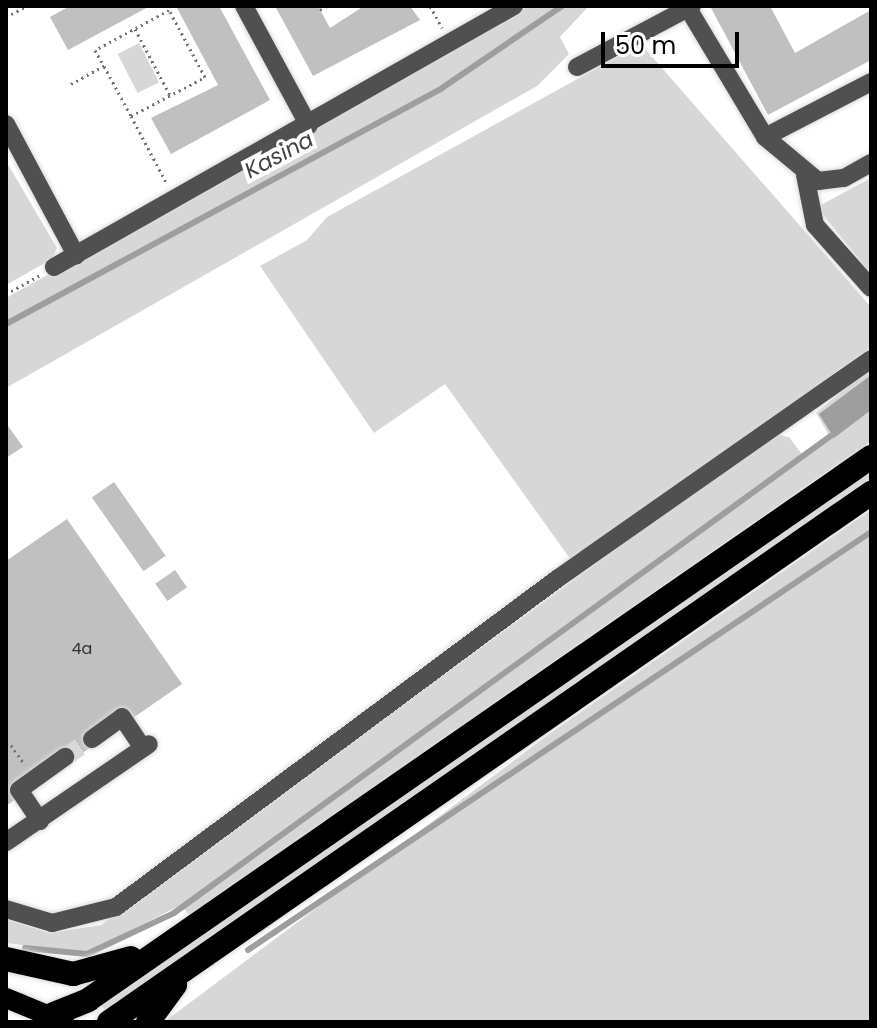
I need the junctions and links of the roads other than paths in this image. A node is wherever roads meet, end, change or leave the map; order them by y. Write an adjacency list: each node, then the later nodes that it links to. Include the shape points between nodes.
1 (244, 6): 7 (lane)
2 (514, 6): 7 (lane)
3 (691, 8): 4 (lane); 8 (lane)
4 (577, 67)
5 (871, 82): 8 (lane)
6 (6, 124): 11 (lane)
7 (309, 126): 11 (lane)
8 (765, 137): 10 (lane)
9 (871, 163): 10 (lane, via 831,182)
10 (805, 175): 13 (lane, via 815,225)
11 (76, 255): 12 (lane)
12 (54, 267)
13 (871, 288)
14 (871, 359): 21 (lane, via 557,579 116,907 52,923)
15 (871, 457): 22 (highway)
16 (871, 493): 24 (highway)
17 (92, 739): 19 (lane, via 122,717 146,746)
18 (65, 757): 19 (lane, via 19,790)
19 (40, 821): 20 (lane)
20 (6, 842)
21 (6, 909)
22 (171, 942): 23 (highway, via 73,974); 26 (highway)
23 (6, 959)
24 (188, 967): 27 (highway); 28 (highway)
25 (10, 1003): 26 (main road)
26 (59, 1018)
27 (109, 1022)
28 (148, 1022)

